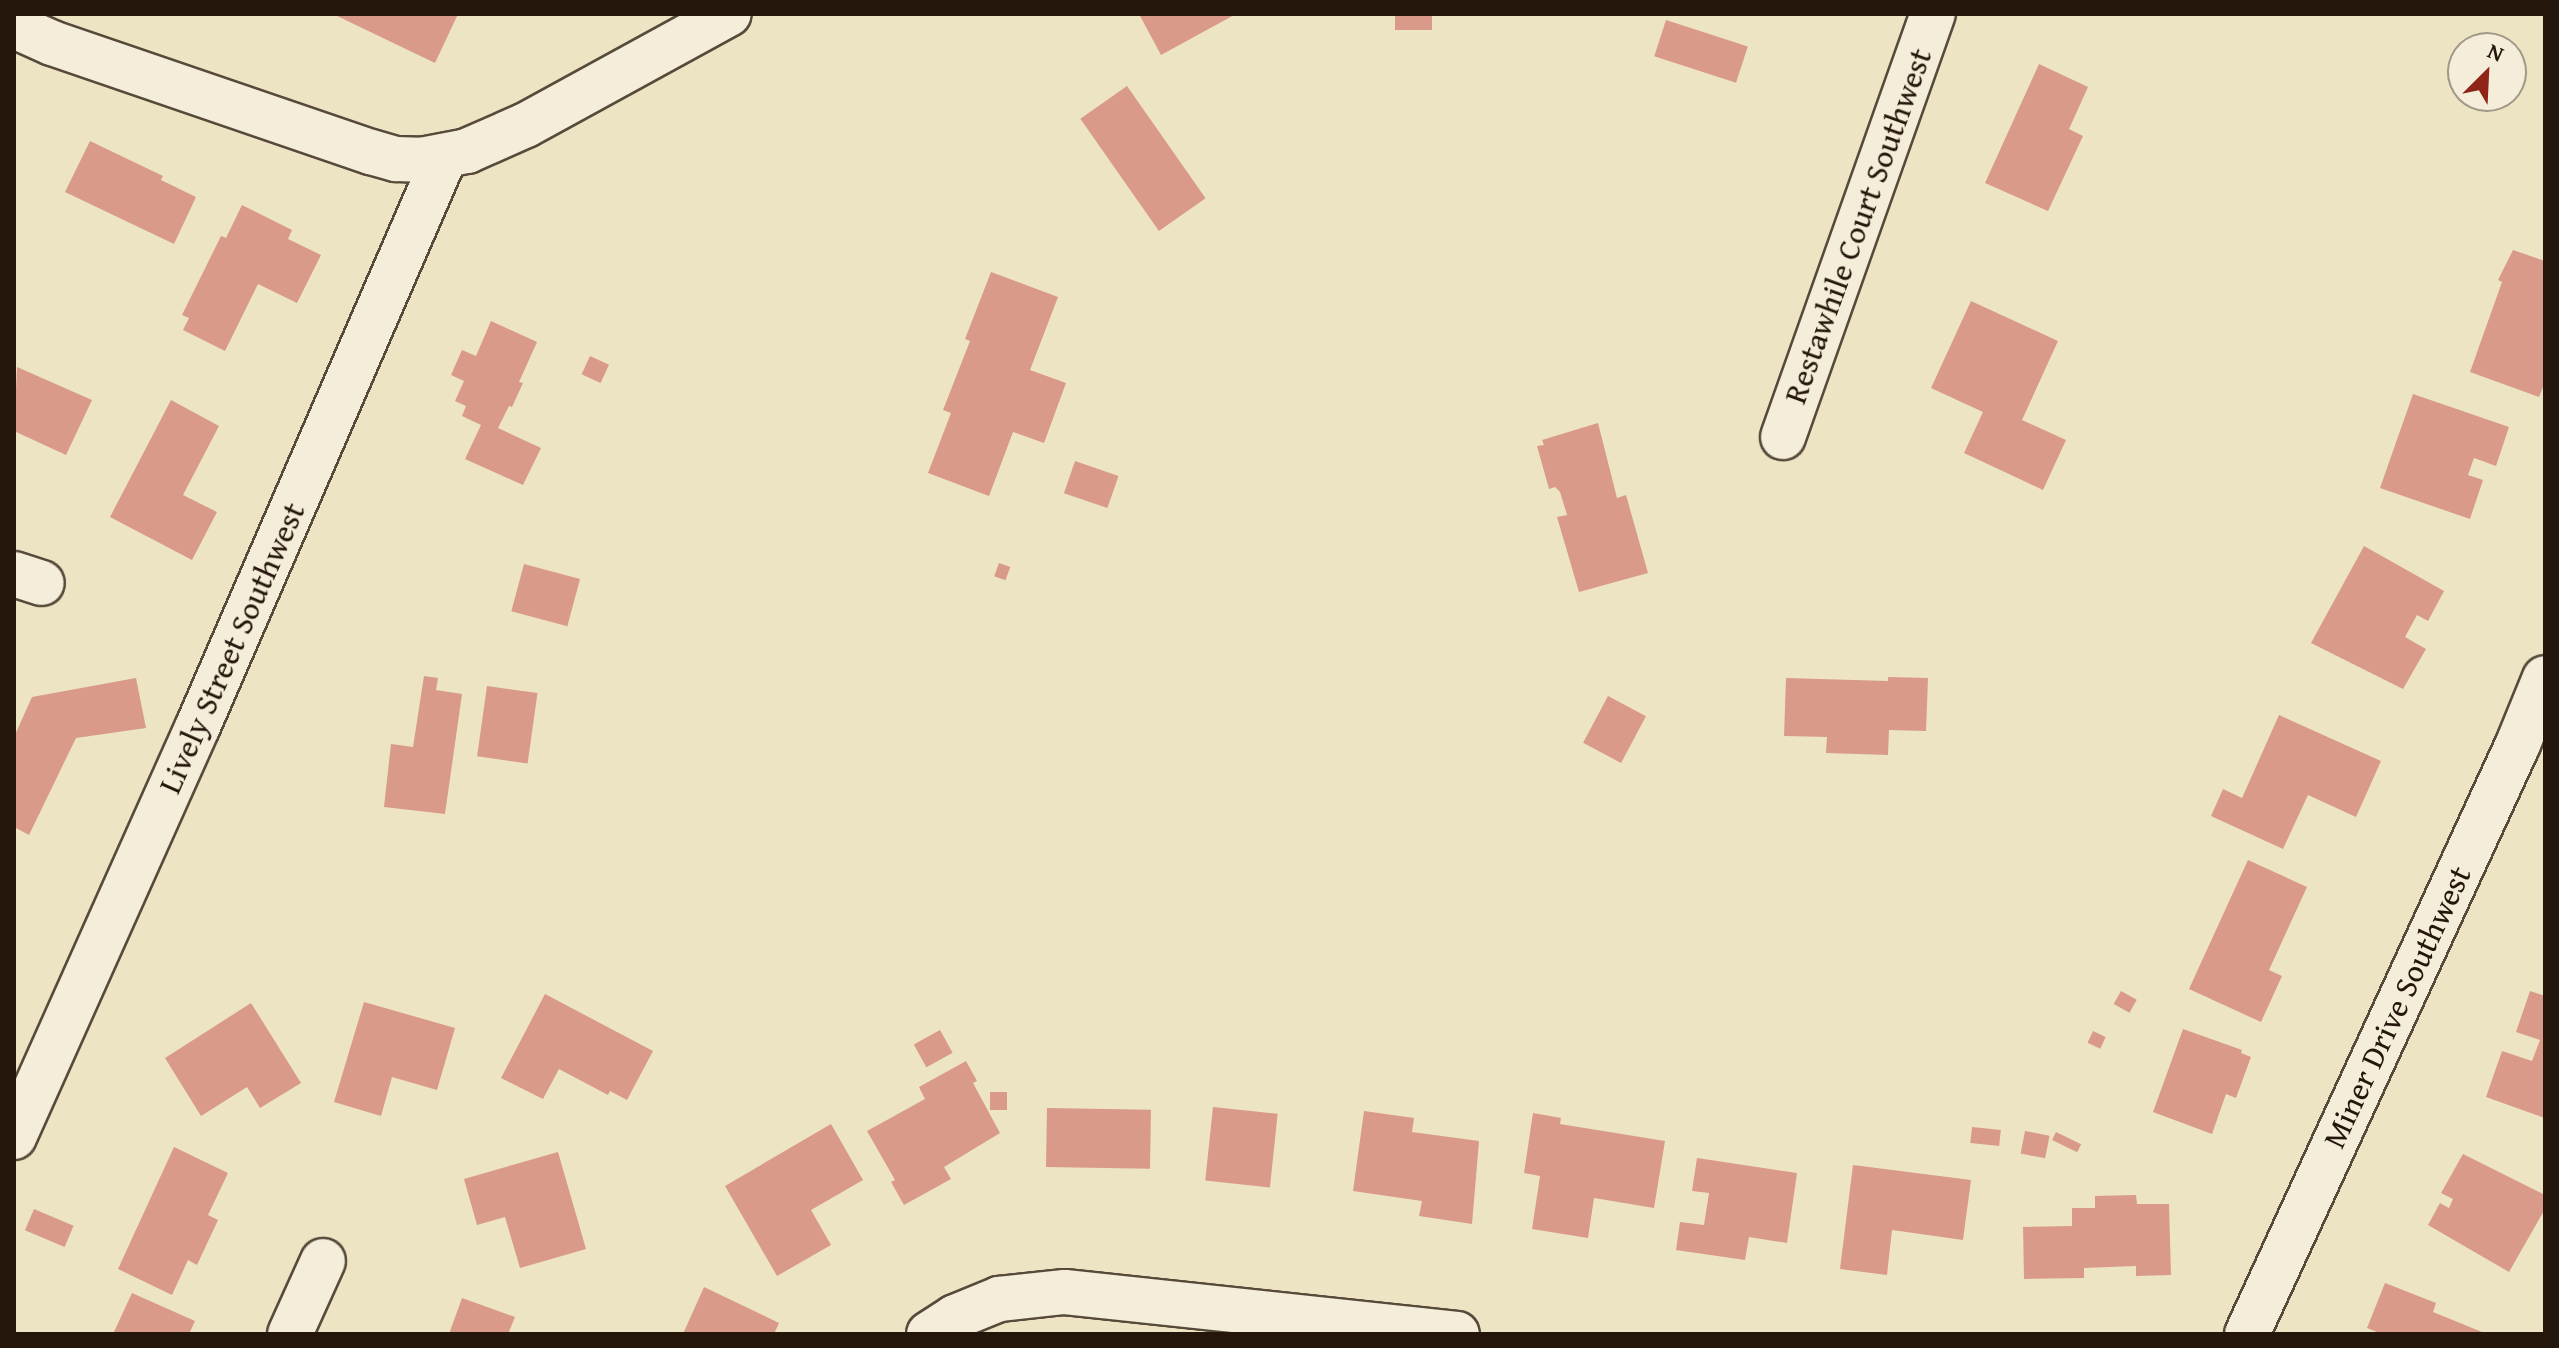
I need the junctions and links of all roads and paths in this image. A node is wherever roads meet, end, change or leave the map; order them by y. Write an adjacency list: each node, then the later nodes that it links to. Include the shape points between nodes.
1 (729, 14): 4 (street, via 526,125)
2 (1933, 14): 5 (street, Restawhile Court Southwest)
3 (14, 26): 4 (street, via 371,152 396,159)
4 (445, 156): 7 (street, Lively Street Southwest)
5 (1783, 437)
6 (2545, 678): 13 (street, Miner Drive Southwest)
7 (14, 1137)
8 (323, 1261): 10 (street)
9 (1386, 1330): 11 (street, via 1065,1292 999,1299); 12 (street)
10 (290, 1334)
11 (929, 1334)
12 (1457, 1334)
13 (2247, 1334)

